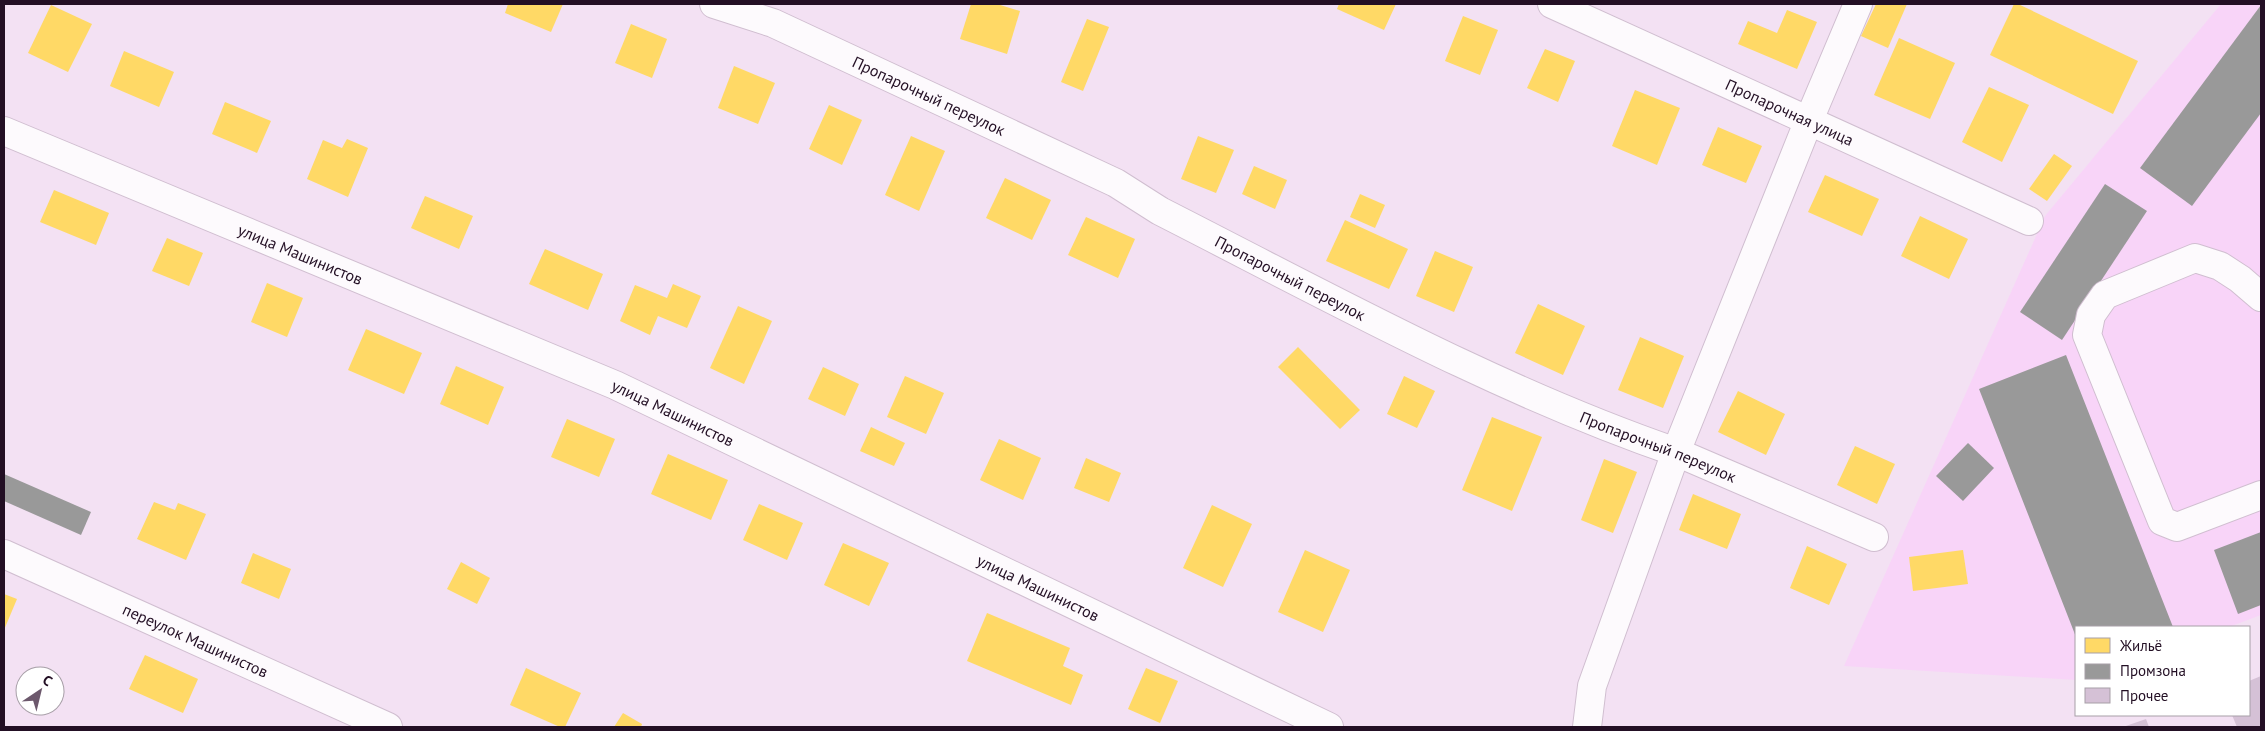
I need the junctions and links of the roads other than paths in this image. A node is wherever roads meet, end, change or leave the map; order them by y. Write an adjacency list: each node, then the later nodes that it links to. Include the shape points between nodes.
1 (714, 4): 8 (street, Пропарочный переулок, via 773,23 1116,183 1160,211 1467,367)
2 (1552, 4): 4 (street, Пропарочная улица)
3 (1858, 4): 4 (street)
4 (1809, 120): 6 (street, Пропарочная улица); 8 (street)
5 (4, 131): 13 (street, улица Машинистов, via 615,385)
6 (2029, 221)
7 (2261, 297): 9 (street, via 2220,266 2195,258 2105,295 2091,315 2087,335 2162,521 2177,527)
8 (1676, 452): 10 (street, Пропарочный переулок); 14 (street, via 1592,686)
9 (2261, 495)
10 (1874, 537)
11 (4, 554): 12 (street, переулок Машинистов)
12 (388, 727)
13 (1328, 727)
14 (1586, 727)

